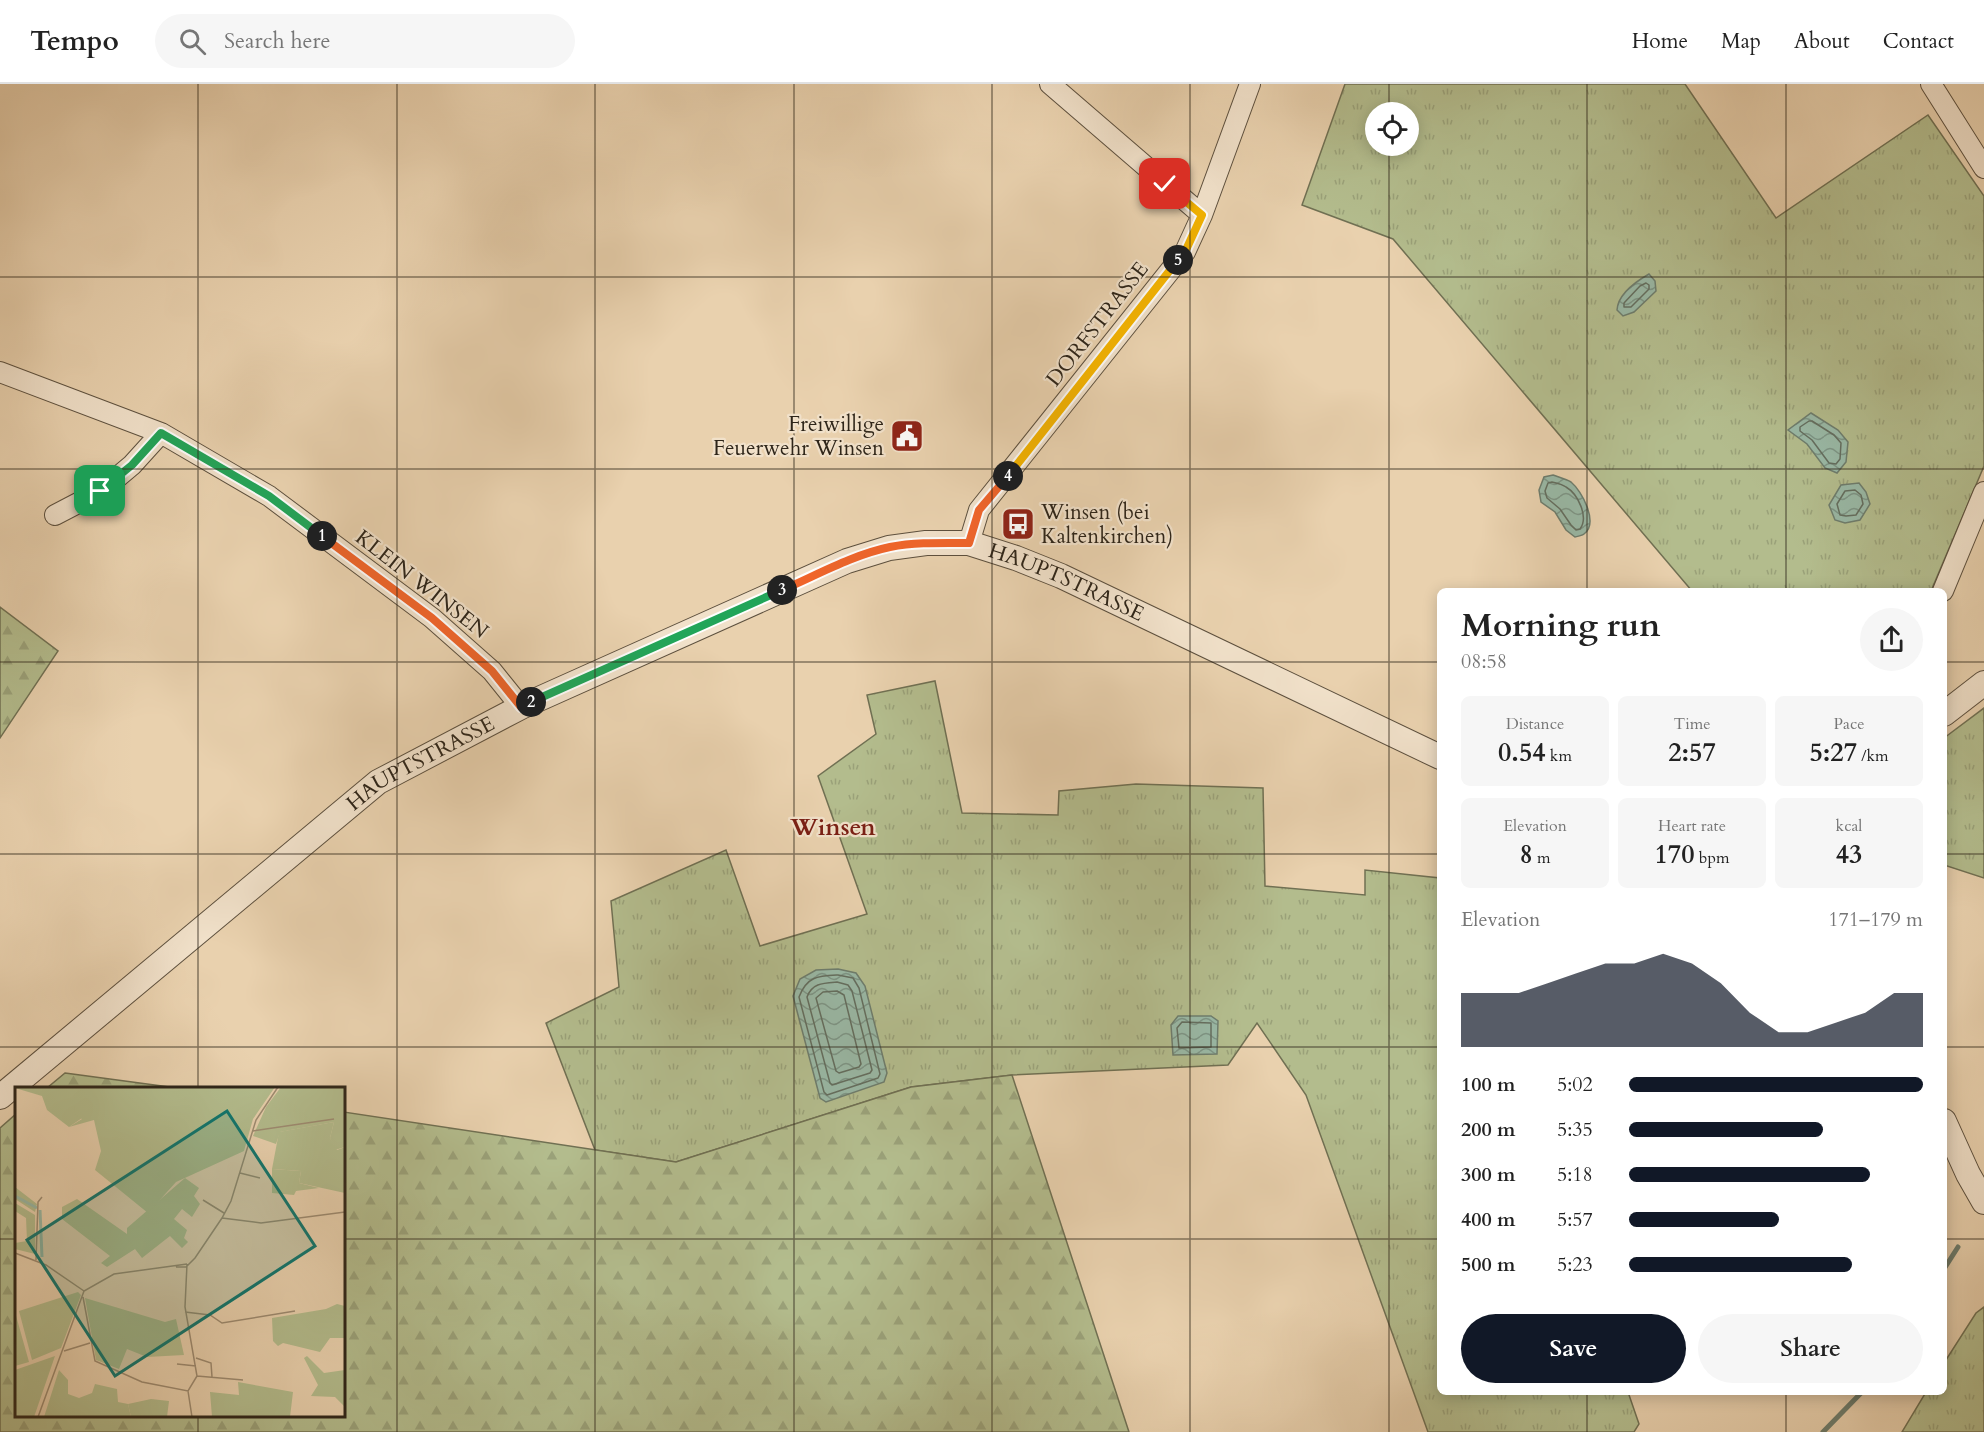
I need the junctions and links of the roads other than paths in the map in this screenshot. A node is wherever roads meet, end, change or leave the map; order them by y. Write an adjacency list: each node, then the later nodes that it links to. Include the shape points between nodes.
1 (1050, 84): 5 (street)
2 (1250, 84): 5 (street, DORFSTRASSE)
3 (1930, 84): 4 (street)
4 (1984, 168)
5 (1202, 215): 10 (street, DORFSTRASSE, via 1185,252 979,510)
6 (0, 372): 7 (street, KLEIN WINSEN)
7 (161, 433): 9 (street, via 132,465 100,491); 13 (street, KLEIN WINSEN, via 269,496 432,618 492,671)
8 (1984, 492): 11 (street)
9 (55, 515)
10 (969, 543): 13 (street, HAUPTSTRASSE, via 888,548 847,561); 15 (street, HAUPTSTRASSE, via 1061,576)
11 (1944, 588)
12 (1984, 683): 14 (street)
13 (521, 707): 16 (street, HAUPTSTRASSE, via 378,782)
14 (1947, 712)
15 (1437, 756)
16 (0, 1097)
17 (1947, 1128): 18 (street)
18 (1984, 1202)

